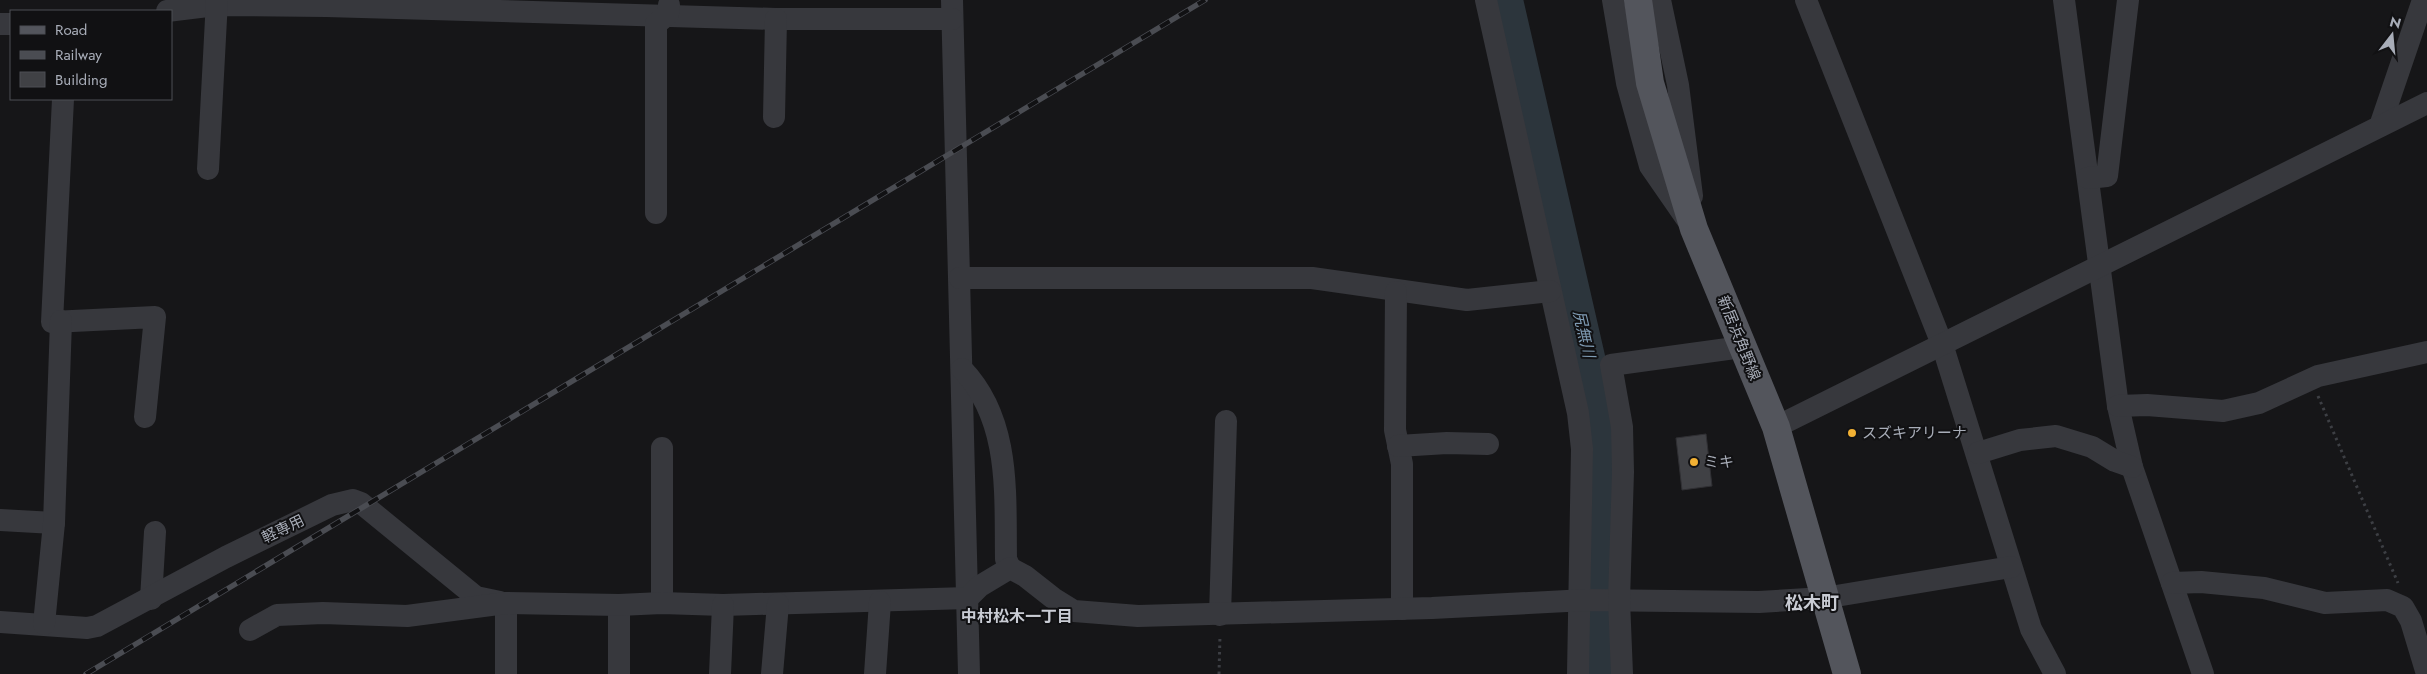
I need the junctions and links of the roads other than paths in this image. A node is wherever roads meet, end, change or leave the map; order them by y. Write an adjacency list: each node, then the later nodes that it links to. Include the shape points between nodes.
1 (1486, 0): 28 (street)
2 (1613, 0): 25 (street, via 1627,83 1650,166)
3 (1638, 0): 25 (main road, 新居浜角野線, via 1650,82)
4 (1660, 0): 25 (street, via 1678,85)
5 (1806, 0): 31 (street)
6 (2064, 0): 23 (street)
7 (2128, 0): 23 (street, via 2107,176)
8 (2423, 0): 21 (street)
9 (217, 3): 10 (street); 15 (street); 22 (street)
10 (326, 3): 11 (street)
11 (392, 4): 12 (street)
12 (535, 6): 13 (street)
13 (669, 7): 17 (street); 24 (street, via 656,24)
14 (818, 9): 16 (street); 17 (street)
15 (172, 10)
16 (952, 10): 27 (street)
17 (776, 19): 20 (street)
18 (62, 100): 30 (street, via 52,322)
19 (2427, 103): 21 (street)
20 (774, 117)
21 (2380, 126): 26 (street)
22 (208, 169)
23 (2088, 178): 26 (street)
24 (656, 213)
25 (1694, 229): 32 (main road, 新居浜角野線)
26 (2099, 268): 31 (street); 35 (street)
27 (960, 278): 29 (street, via 1312,278); 34 (street)
28 (1550, 291): 29 (street, via 1467,300); 53 (street, via 1578,413 1582,449)
29 (1396, 292): 40 (street, via 1395,430)
30 (61, 320): 36 (street, via 155,317); 45 (street)
31 (1942, 344): 38 (street); 42 (street)
32 (1742, 346): 38 (main road, 新居浜角野線); 54 (street, via 1611,365 1622,427 1623,472)
33 (2427, 352): 35 (street, via 2311,379 2259,403 2223,411)
34 (962, 369): 48 (street, via 977,385 992,414 1001,454 1006,559); 50 (street)
35 (2118, 406): 43 (street)
36 (145, 417)
37 (1226, 421): 62 (street)
38 (1776, 427): 51 (main road, 新居浜角野線)
39 (1488, 444): 40 (street)
40 (1398, 446): 61 (street, via 1402,464)
41 (662, 448): 55 (street)
42 (1978, 452): 43 (street, via 2020,440 2056,436 2092,446 2115,461); 47 (street)
43 (2132, 467): 49 (street)
44 (0, 520): 45 (street)
45 (54, 523): 65 (street)
46 (155, 532): 52 (street)
47 (2011, 567): 51 (street); 76 (street, via 2031,629)
48 (1010, 568): 50 (street, via 980,586); 62 (street, via 1074,611 1138,616)
49 (2172, 583): 63 (street, via 2201,582 2264,588 2325,603 2388,600); 77 (street)
50 (968, 598): 56 (street); 72 (street)
51 (1824, 598): 54 (street, via 1759,602); 75 (main road, 新居浜角野線)
52 (151, 599): 57 (street, 軽専用, via 226,557 332,505 353,500 361,503 476,597); 65 (street, 軽専用, via 97,626)
53 (1583, 600): 54 (street); 61 (street); 73 (street)
54 (1616, 600): 74 (street)
55 (662, 602): 58 (street); 60 (street)
56 (880, 602): 59 (street); 71 (street)
57 (506, 603): 58 (street); 66 (street, via 407,616 277,615); 67 (street)
58 (619, 604): 68 (street)
59 (778, 604): 60 (street); 70 (street)
60 (723, 605): 69 (street)
61 (1402, 609): 62 (street)
62 (1220, 615)
63 (2414, 616): 78 (street)
64 (0, 622): 65 (street, 軽専用)
65 (44, 624)
66 (250, 630)
67 (506, 674)
68 (619, 674)
69 (720, 674)
70 (772, 674)
71 (874, 674)
72 (969, 674)
73 (1578, 674)
74 (1622, 674)
75 (1846, 674)
76 (2056, 674)
77 (2203, 674)
78 (2427, 674)

